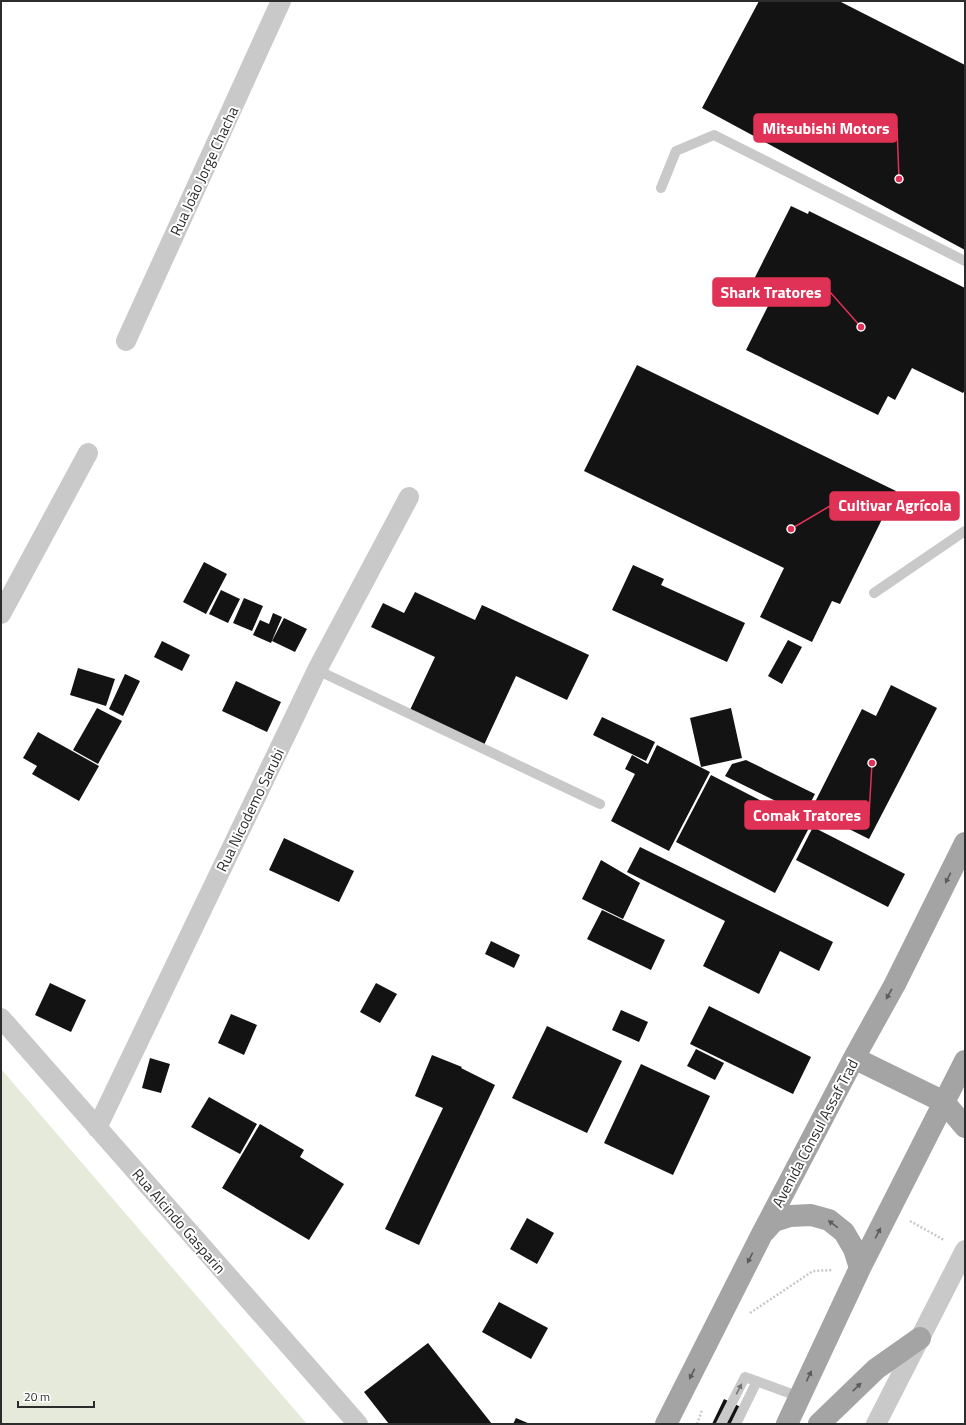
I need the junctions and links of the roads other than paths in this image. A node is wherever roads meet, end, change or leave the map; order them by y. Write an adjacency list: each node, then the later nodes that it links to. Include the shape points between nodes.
1 (281, 1): 4 (street, Rua João Jorge Chacha)
2 (661, 188): 3 (lane, via 676,151 714,135)
3 (965, 261)
4 (126, 341)
5 (88, 454): 9 (street)
6 (409, 497): 10 (street, Rua Nicodemo Sarubi)
7 (965, 531): 8 (lane)
8 (874, 593)
9 (1, 614)
10 (317, 670): 11 (lane); 18 (street, Rua Nicodemo Sarubi)
11 (600, 804)
12 (965, 843): 14 (main road, Avenida Cônsul Assaf Trad, one-way to 14, via 895,984)
13 (1, 1018): 18 (street, Rua Alcindo Gasparin)
14 (854, 1058): 16 (main road); 19 (main road, Avenida Cônsul Assaf Trad)
15 (965, 1061): 16 (main road)
16 (944, 1102): 17 (main road); 21 (main road, one-way to 16)
17 (965, 1127)
18 (97, 1128): 26 (street, Rua Alcindo Gasparin)
19 (762, 1234): 21 (main road, one-way to 19, via 854,1249 844,1232 829,1220 811,1215 790,1216 774,1221); 25 (main road, Avenida Cônsul Assaf Trad, one-way to 25)
20 (964, 1251): 22 (street)
21 (860, 1268): 24 (main road, one-way to 21)
22 (920, 1338): 30 (main road, one-way to 22, via 876,1369); 31 (street)
23 (758, 1381): 24 (lane); 27 (lane, one-way to 23, via 745,1377); 28 (lane)
24 (800, 1397): 29 (main road)
25 (669, 1422)
26 (358, 1424)
27 (722, 1424)
28 (736, 1424)
29 (787, 1424)
30 (819, 1424)
31 (876, 1424)

